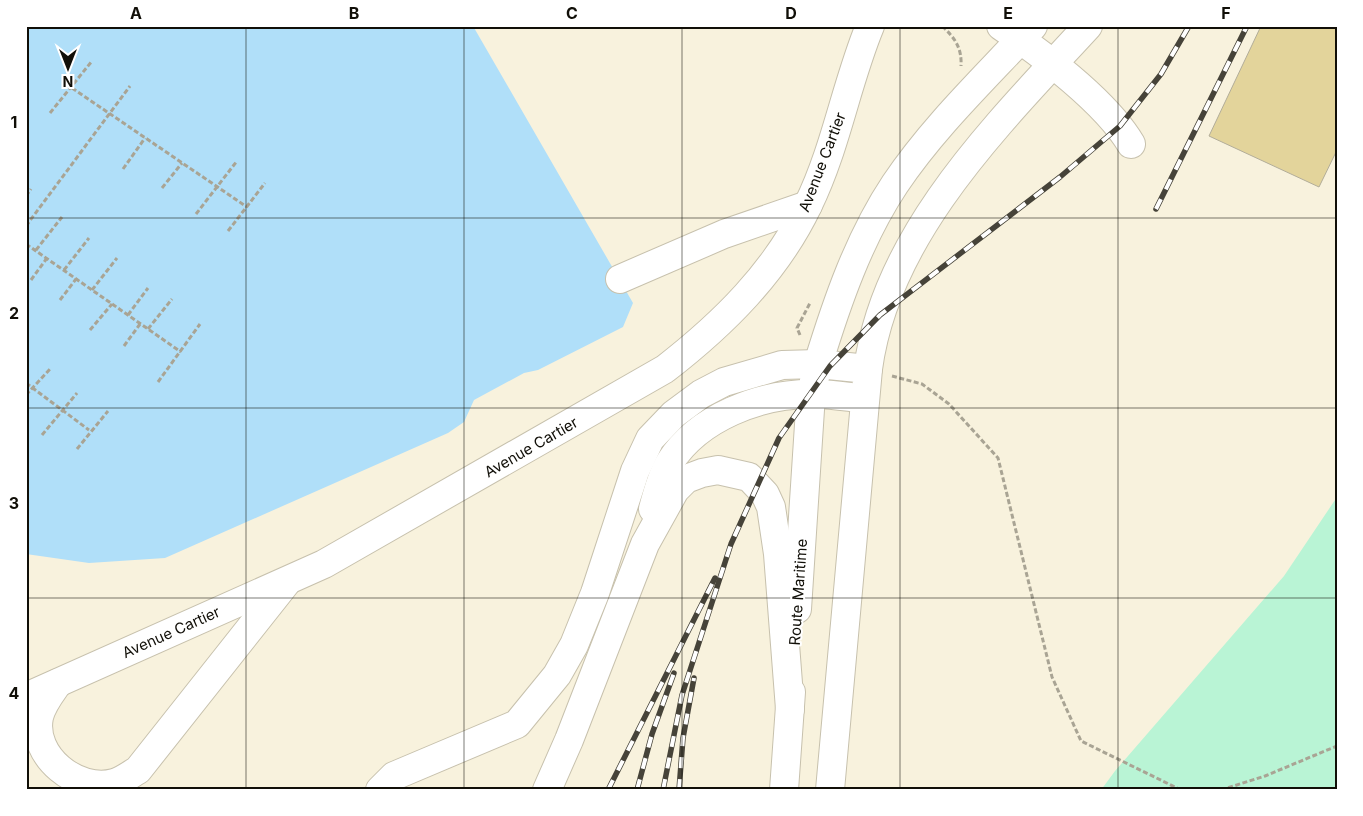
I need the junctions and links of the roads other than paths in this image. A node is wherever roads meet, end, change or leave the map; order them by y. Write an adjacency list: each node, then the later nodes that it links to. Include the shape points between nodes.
1 (870, 26): 6 (main road, Avenue Cartier)
2 (1088, 26): 4 (main road)
3 (1018, 31): 4 (main road); 8 (main road, via 896,184 863,242 834,313)
4 (1053, 64): 5 (main road, via 1120,126); 9 (main road, via 957,176 914,238 897,268 880,315)
5 (1131, 144)
6 (808, 205): 7 (main road, via 724,234); 13 (main road, Avenue Cartier, via 777,256 744,299 708,336 665,369 324,564)
7 (620, 279)
8 (818, 364): 9 (main road); 10 (main road); 17 (main road, via 782,365 724,382 674,414 650,440 635,471 595,593 574,645 557,675 517,724 394,776)
9 (868, 369): 11 (main road)
10 (811, 394): 11 (main road); 12 (main road, via 745,406 714,421 686,441 670,463 660,486); 16 (main road, Route Maritime)
11 (864, 399): 20 (main road)
12 (645, 544): 16 (main road, via 675,490 686,479 718,470 749,477 765,494 772,507 776,529); 18 (main road)
13 (290, 579): 14 (main road, Avenue Cartier); 14 (main road, via 138,770 114,783 90,783 64,773 47,756 39,718)
14 (58, 683): 15 (main road, Avenue Cartier)
15 (26, 697)
16 (790, 709): 19 (main road, Route Maritime)
17 (380, 790)
18 (547, 790)
19 (784, 790)
20 (830, 790)

